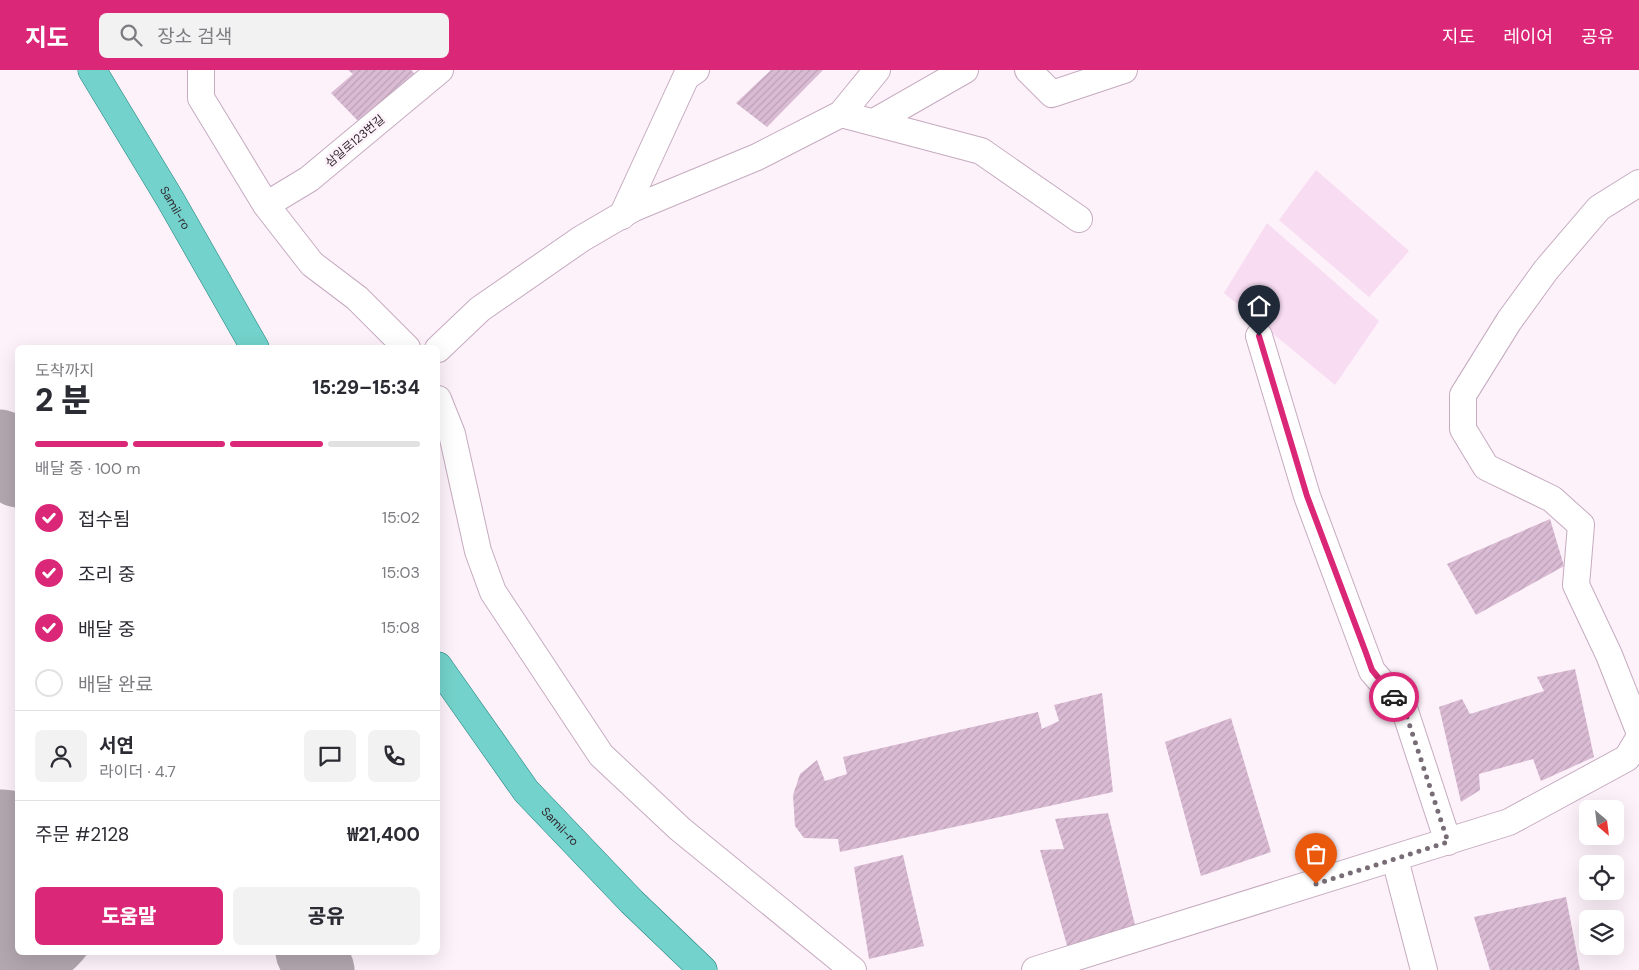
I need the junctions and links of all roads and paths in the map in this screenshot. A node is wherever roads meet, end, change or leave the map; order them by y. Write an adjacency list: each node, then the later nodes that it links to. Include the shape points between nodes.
1 (92, 70): 16 (main road, Samil-ro)
2 (201, 70): 12 (street, via 201,98)
3 (440, 70): 12 (street, 삼일로123번길, via 309,179)
4 (696, 70): 13 (street, via 686,77)
5 (877, 70): 9 (street)
6 (965, 70): 10 (street)
7 (1028, 70): 8 (street, via 1052,94)
8 (1124, 70)
9 (841, 114): 10 (street); 13 (street, via 757,157 634,208)
10 (874, 122): 14 (street, via 981,151)
11 (1639, 183): 21 (street, via 1599,208 1546,270 1509,321 1463,395 1463,429 1486,467 1552,500 1581,525 1576,585 1610,655)
12 (266, 205): 17 (street, via 312,264 357,298)
13 (622, 216): 18 (street, via 582,239 480,309)
14 (1080, 219)
15 (1259, 336): 23 (street, via 1307,496 1355,625 1372,670 1404,708)
16 (253, 345)
17 (404, 345)
18 (440, 347)
19 (440, 404): 26 (street, via 452,434 478,551 493,592 601,755 680,829)
20 (440, 669): 25 (main road, Samil-ro, via 526,791)
21 (1639, 731)
22 (1639, 738): 23 (street, via 1627,758 1518,818)
23 (1448, 842): 24 (street)
24 (1395, 859): 27 (street); 28 (street)
25 (702, 970)
26 (853, 970)
27 (1035, 970)
28 (1424, 970)

